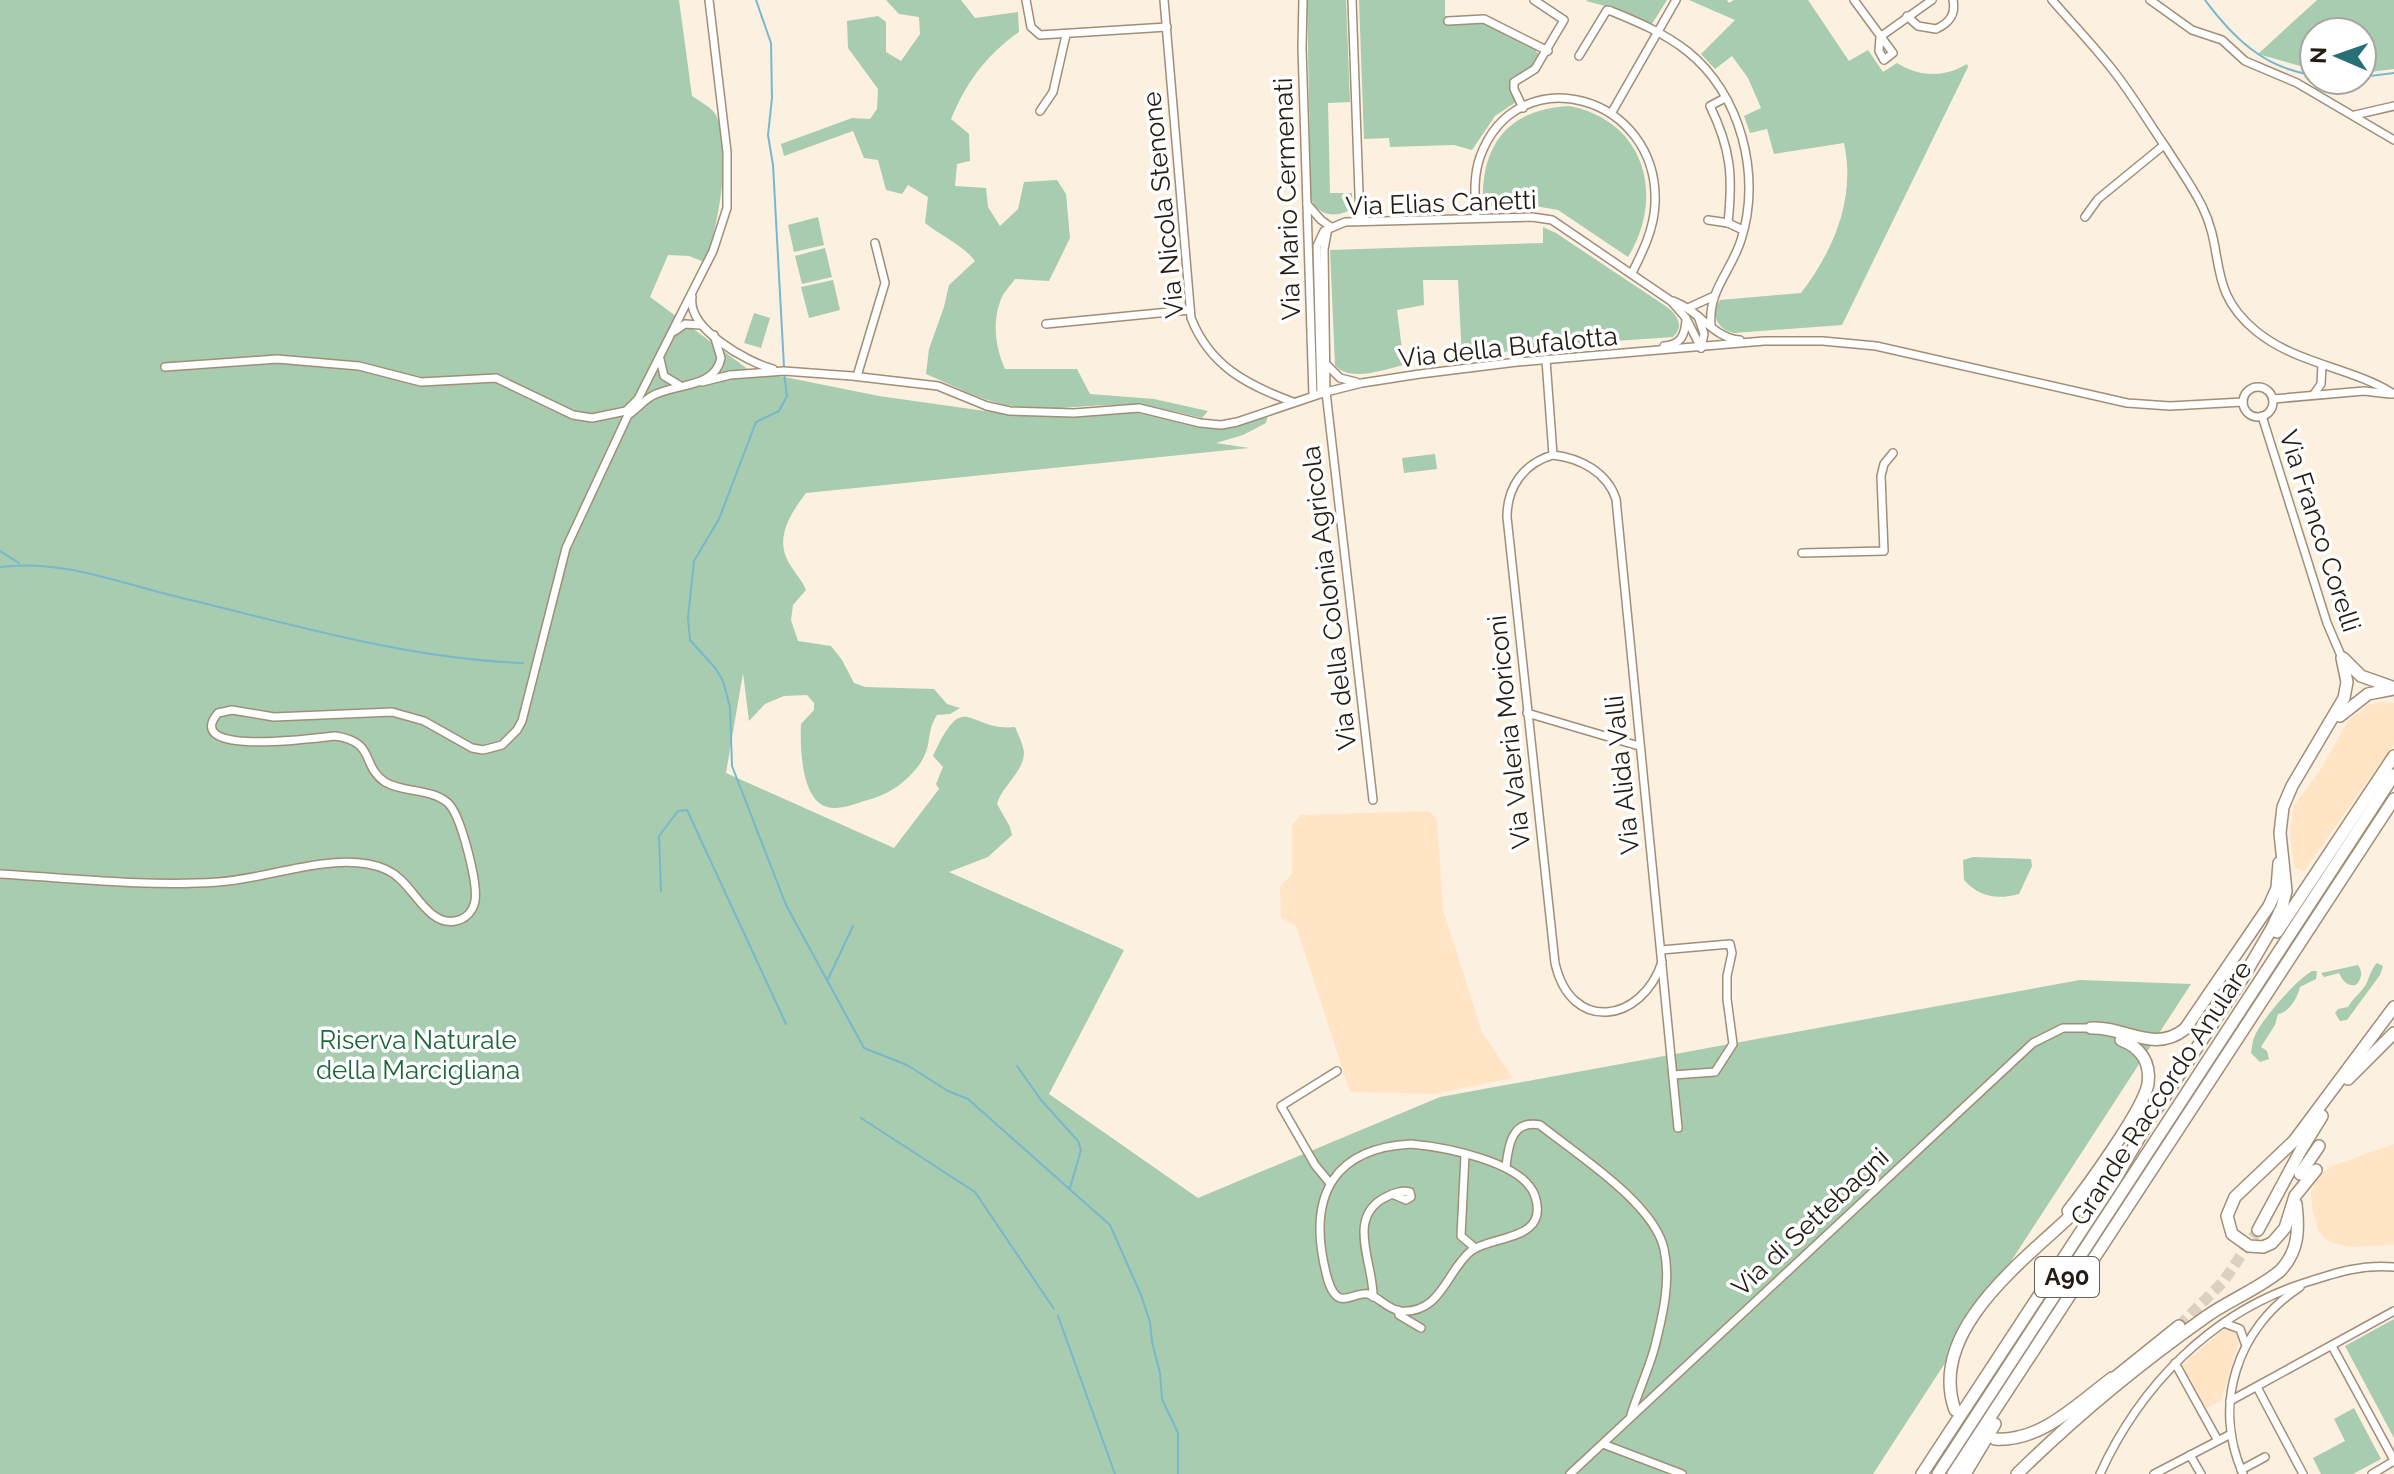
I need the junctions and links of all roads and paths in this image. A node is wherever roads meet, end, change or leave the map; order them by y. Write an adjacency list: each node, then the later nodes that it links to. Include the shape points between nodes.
1 (709, 0): 42 (street, via 729,194 720,235)
2 (1026, 0): 17 (street, via 1035,33)
3 (1164, 0): 15 (street, Via Nicola Stenone)
4 (1303, 0): 28 (street, Via Mario Cermenati)
5 (1352, 0): 33 (street)
6 (1534, 0): 18 (street, via 1564,20)
7 (1676, 0): 16 (street)
8 (1854, 0): 13 (street, via 1880,37)
9 (1932, 0): 13 (street)
10 (1953, 0): 13 (street, via 1950,19 1936,29 1918,26)
11 (2052, 0): 27 (street, via 2112,69)
12 (2150, 0): 25 (street, via 2192,30 2222,40 2245,61)
13 (1907, 16)
14 (1448, 21): 18 (street, via 1484,19)
15 (1167, 27): 17 (street); 47 (street, Via Nicola Stenone)
16 (1659, 31): 19 (street, via 1607,10); 20 (street, via 1690,53); 24 (street)
17 (1066, 35): 23 (street, via 1053,92)
18 (1548, 51): 22 (street, via 1535,69 1514,82)
19 (1579, 56)
20 (1725, 98): 34 (street, via 1710,106 1729,154); 37 (street, via 1746,152)
21 (2394, 106): 25 (street)
22 (1523, 108): 24 (street, via 1573,99); 30 (street, via 1501,124 1482,153 1475,179)
23 (1040, 111)
24 (1612, 112): 41 (street, via 1640,141 1654,185 1651,230)
25 (2355, 115): 26 (street)
26 (2394, 140)
27 (2164, 145): 29 (street, via 2098,199); 61 (street, via 2204,209 2229,302 2257,332)
28 (1306, 202): 31 (street); 35 (street, Via Mario Cermenati)
29 (2085, 217)
30 (1476, 218): 33 (street, Via Elias Canetti); 41 (street, Via Elias Canetti, via 1552,220)
31 (1321, 220): 35 (street); 36 (street)
32 (1708, 220): 34 (street)
33 (1360, 221): 36 (street, Via Elias Canetti)
34 (1728, 223): 37 (street)
35 (1307, 224): 38 (street, Via Mario Cermenati)
36 (1331, 227): 40 (street, Via Elias Canetti); 43 (street, Via Elias Canetti, via 1324,245)
37 (1743, 230): 44 (street, via 1734,259)
38 (1307, 235): 40 (street); 70 (street, Via Mario Cermenati)
39 (875, 243): 65 (street, via 885,283)
40 (1317, 246): 43 (street, Via Elias Canetti)
41 (1632, 273): 45 (street, Via Elias Canetti)
42 (694, 291): 52 (street, via 693,313); 54 (street)
43 (1321, 294): 60 (street, Via Elias Canetti); 70 (street, Via Elias Canetti)
44 (1712, 297): 46 (street); 51 (street)
45 (1671, 301): 46 (street); 49 (street)
46 (1688, 308): 48 (street)
47 (1190, 310): 50 (street); 74 (street, Via Nicola Stenone, via 1202,341 1222,366)
48 (1697, 313): 51 (street); 56 (street, via 1704,334)
49 (1686, 318): 56 (street); 58 (street, via 1677,343)
50 (1046, 324)
51 (1711, 325): 55 (street, via 1727,339)
52 (706, 328): 53 (street, Via della Bufalotta); 54 (street, via 685,324)
53 (714, 335): 64 (street, Via della Bufalotta, via 751,361); 66 (street, via 721,362)
54 (670, 336): 57 (street)
55 (1764, 341): 56 (street, Via della Bufalotta); 75 (street, Via della Bufalotta, via 1862,344 2135,404)
56 (1701, 348): 58 (street, Via della Bufalotta)
57 (661, 353): 68 (street, via 664,376); 76 (street)
58 (1640, 353): 59 (street, Via della Bufalotta)
59 (1546, 360): 67 (street, Via della Bufalotta); 79 (street)
60 (1326, 364): 67 (street, via 1340,378); 70 (street, Via Elias Canetti)
61 (2322, 365): 63 (street); 71 (street, via 2321,384)
62 (165, 367): 76 (street, via 277,359 359,366 421,382 496,378 573,415)
63 (2336, 370): 69 (street); 72 (street)
64 (784, 371): 65 (street, Via della Bufalotta); 66 (street, Via della Bufalotta)
65 (857, 376): 74 (street, Via della Bufalotta, via 938,386 1010,411 1139,408 1211,425 1237,422)
66 (702, 382): 68 (street)
67 (1362, 383): 70 (street, Via della Bufalotta)
68 (683, 386): 76 (street, via 656,394)
69 (2364, 391): 71 (street, Via della Bufalotta); 72 (street, Via della Bufalotta)
70 (1320, 394): 74 (street, Via della Bufalotta); 89 (street, Via della Colonia Agricola)
71 (2314, 394): 73 (street, Via della Bufalotta)
72 (2394, 394)
73 (2273, 399): 75 (street, Via della Bufalotta, via 2264,388 2255,387 2245,393); 77 (street)
74 (1293, 402)
75 (2243, 402): 77 (street, via 2249,414)
76 (627, 413): 91 (street, via 560,565 522,721 502,745 472,748 424,721 392,712 274,717 228,710 212,722 218,737 236,741 349,738 365,749 373,768 389,784 449,803 474,881 475,902 467,916 454,922 438,919 399,877 369,864 339,863 215,882)
77 (2262, 416): 81 (street, Via Franco Corelli)
78 (1893, 453): 80 (street, via 1881,476 1884,551)
79 (1553, 455): 83 (street, Via Valeria Moriconi, via 1520,477 1507,507); 85 (street, Via Alida Valli, via 1596,471 1616,499)
80 (1802, 553)
81 (2342, 658): 82 (highway, via 2361,676); 84 (highway, via 2346,694)
82 (2394, 688): 84 (highway, via 2358,699)
83 (1527, 713): 85 (street); 93 (street, Via Valeria Moriconi, via 1555,963 1564,987 1586,1009 1615,1011 1645,993)
84 (2323, 738): 90 (highway, via 2286,797)
85 (1639, 746): 92 (street, Via Alida Valli)
86 (2394, 756): 94 (highway)
87 (2394, 775): 97 (highway, Grande Raccordo Anulare / A90)
88 (2394, 799): 97 (highway, Grande Raccordo Anulare / A90)
89 (1373, 800)
90 (2281, 843): 94 (highway, via 2285,899); 96 (highway, via 2272,901 2185,1029 2154,1040)
91 (0, 874)
92 (1661, 950): 93 (street, Via Alida Valli); 100 (street, via 1730,944 1732,953 1727,976 1733,1044 1715,1072)
93 (1662, 962): 100 (street, Via Alida Valli)
94 (2244, 976): 102 (highway, Grande Raccordo Anulare)
95 (2394, 1008): 101 (highway); 107 (highway, via 2294,1141 2235,1197 2227,1216 2232,1234 2249,1246 2272,1243 2285,1228 2296,1194)
96 (2091, 1028): 114 (highway, via 2139,1050 2147,1067 2147,1088 2087,1186); 131 (street, Via di Settebagni, via 2063,1028 2033,1043)
97 (2237, 1028): 118 (highway, Grande Raccordo Anulare / A90, via 2209,1083); 146 (highway, Grande Raccordo Anulare / A90, via 2195,1080)
98 (2394, 1033): 101 (highway)
99 (1337, 1071): 109 (street, via 1281,1106)
100 (1673, 1075): 103 (street, Via Alida Valli)
101 (2347, 1079): 112 (highway)
102 (2150, 1119): 114 (highway, via 2097,1190); 145 (highway, Grande Raccordo Anulare)
103 (1678, 1128)
104 (2319, 1146): 108 (highway)
105 (1465, 1155): 106 (street); 109 (street, via 1434,1146 1381,1147 1356,1157); 113 (street, via 1461,1236)
106 (1506, 1167): 113 (street, via 1533,1191 1535,1217 1518,1236); 129 (street, via 1517,1130 1540,1125 1616,1185 1657,1229 1664,1248 1666,1291 1654,1350)
107 (2316, 1170)
108 (2300, 1174)
109 (1329, 1182): 117 (street, via 1320,1228 1330,1286 1342,1298)
110 (1392, 1194): 117 (street, via 1374,1205 1363,1230)
111 (2296, 1204): 149 (highway, via 2296,1245 2280,1271 2206,1317 2070,1423)
112 (2258, 1230)
113 (1475, 1248): 119 (street, via 1437,1297 1414,1309)
114 (2030, 1254): 133 (highway, via 1984,1302 1961,1336 1950,1374)
115 (2394, 1267): 116 (street, via 2354,1267)
116 (2308, 1282): 121 (street, via 2273,1294); 124 (street, via 2271,1310)
117 (1373, 1297): 119 (street)
118 (2065, 1302): 147 (highway, Grande Raccordo Anulare / A90); 148 (highway, via 2042,1351)
119 (1398, 1310): 123 (street)
120 (2394, 1311): 125 (street)
121 (2224, 1323): 124 (street, via 2240,1329); 126 (street)
122 (2179, 1326): 127 (highway)
123 (1421, 1328)
124 (2245, 1346): 128 (street)
125 (2332, 1346): 130 (street); 141 (street)
126 (2175, 1363): 137 (street); 150 (street, via 2125,1425)
127 (2124, 1370): 136 (highway, via 2036,1432); 149 (highway, via 2063,1421)
128 (2232, 1382): 130 (street); 132 (street)
129 (1639, 1386): 131 (street); 134 (street)
130 (2254, 1389): 132 (street); 153 (street)
131 (1651, 1397): 134 (street, Via di Settebagni)
132 (2230, 1401): 135 (street)
133 (1955, 1410)
134 (1630, 1418): 138 (street, Via di Settebagni)
135 (2231, 1434): 137 (street); 142 (street)
136 (1995, 1439)
137 (2217, 1439): 139 (street)
138 (1603, 1444): 143 (street, Via di Settebagni); 144 (street)
139 (2190, 1455): 151 (street); 152 (street)
140 (2265, 1457): 142 (street)
141 (2394, 1460): 154 (street)
142 (2242, 1472)
143 (1570, 1474)
144 (1682, 1474)
145 (1922, 1474)
146 (1938, 1474)
147 (1953, 1474)
148 (1965, 1474)
149 (2015, 1474)
150 (2100, 1474)
151 (2154, 1474)
152 (2201, 1474)
153 (2303, 1474)
154 (2372, 1474)

